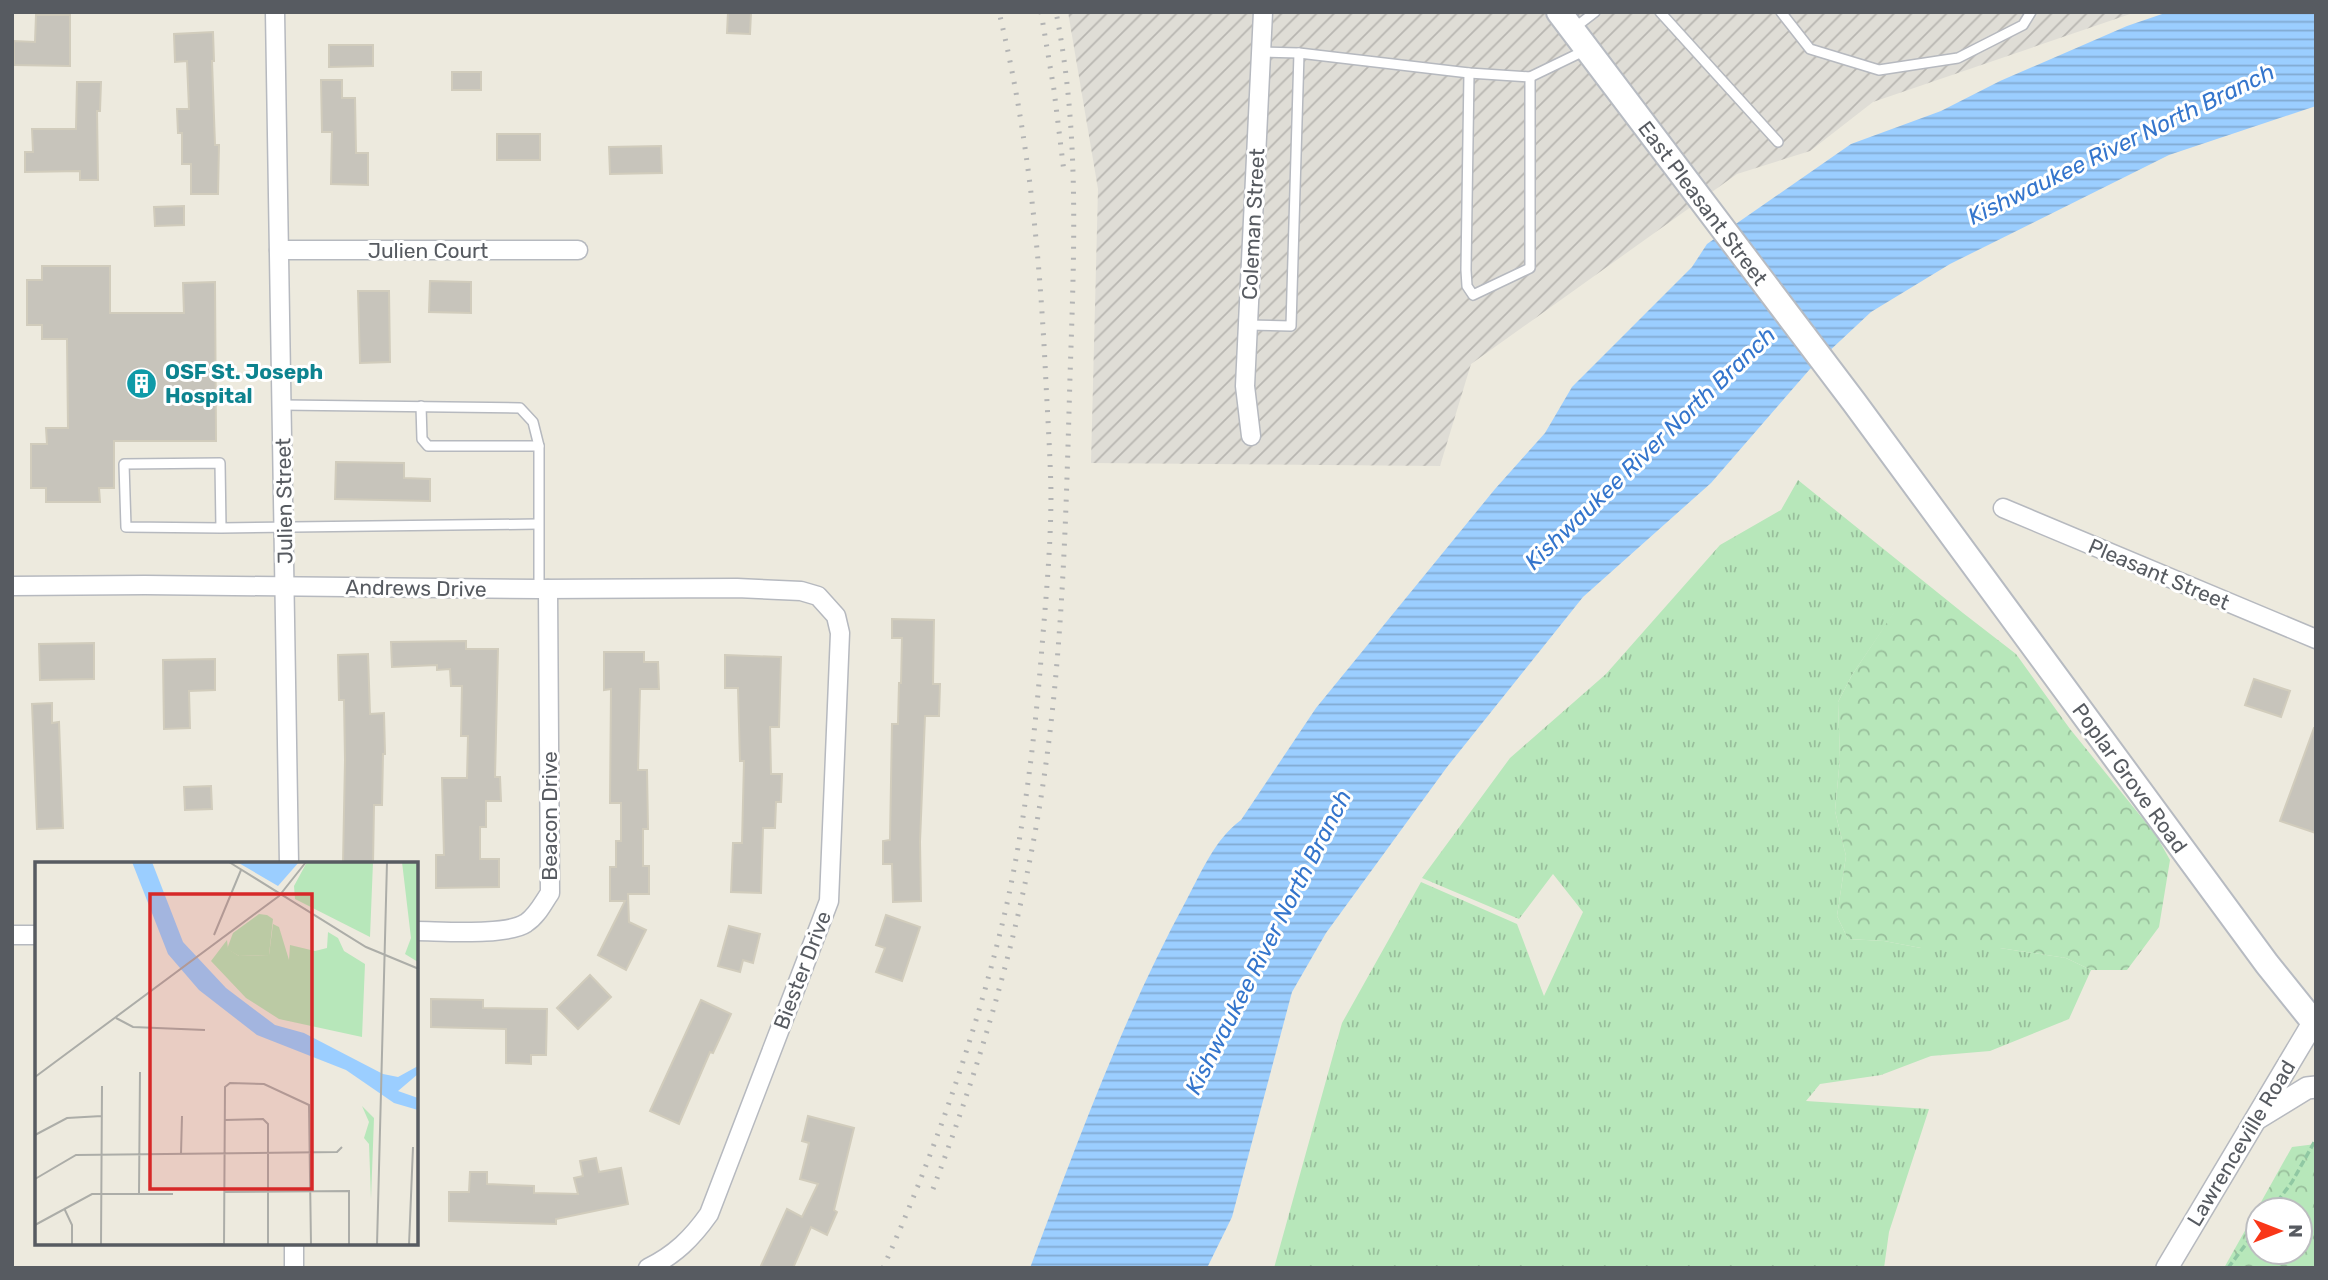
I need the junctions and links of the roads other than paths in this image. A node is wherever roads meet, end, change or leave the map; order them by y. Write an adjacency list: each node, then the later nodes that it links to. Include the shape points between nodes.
1 (275, 12): 14 (street, Julien Street)
2 (1263, 12): 9 (street, Coleman Street)
3 (1595, 12): 7 (lane)
4 (1660, 12): 13 (lane)
5 (1782, 12): 6 (lane, via 1810,49 1879,70 1958,58 2023,26)
6 (2031, 12)
7 (1565, 21): 8 (main road, East Pleasant Street)
8 (1587, 50): 12 (lane); 25 (main road, East Pleasant Street)
9 (1261, 52): 10 (lane); 16 (street, Coleman Street)
10 (1299, 53): 11 (lane); 16 (lane, via 1291,326)
11 (1469, 73): 12 (lane); 12 (lane, via 1466,286 1473,295 1530,268)
12 (1530, 77)
13 (1777, 142)
14 (279, 250): 15 (street, Julien Court); 17 (street, Julien Street)
15 (578, 250)
16 (1248, 325): 19 (street, Coleman Street, via 1245,386)
17 (282, 405): 18 (lane); 23 (street, Julien Street)
18 (421, 406): 20 (lane, via 520,408 533,422); 20 (lane, via 422,439 428,446)
19 (1251, 436)
20 (539, 446): 22 (lane)
21 (2003, 508): 30 (street, Pleasant Street)
22 (538, 524): 23 (lane); 28 (lane)
23 (285, 526): 24 (lane); 27 (street, Julien Street)
24 (221, 528): 24 (lane, via 220,463 124,464 126,527)
25 (1946, 529): 35 (main road, Poplar Grove Road, via 2267,964)
26 (12, 586): 27 (street, Andrews Drive)
27 (286, 587): 28 (street, Andrews Drive); 31 (street, Julien Street)
28 (544, 589): 29 (street, Andrews Drive, via 737,589 801,591); 32 (street, Beacon Drive, via 550,892 535,916 512,930)
29 (818, 596): 40 (street, Biester Drive, via 836,616 840,633 829,901 709,1214 679,1250)
30 (2316, 639)
31 (289, 862)
32 (418, 931)
33 (12, 935): 34 (street)
34 (35, 935)
35 (2315, 1022): 37 (street, Lawrenceville Road)
36 (2316, 1087): 37 (street)
37 (2253, 1121): 41 (street, Lawrenceville Road)
38 (294, 1245): 39 (street)
39 (295, 1268)
40 (648, 1268)
41 (2167, 1268)

